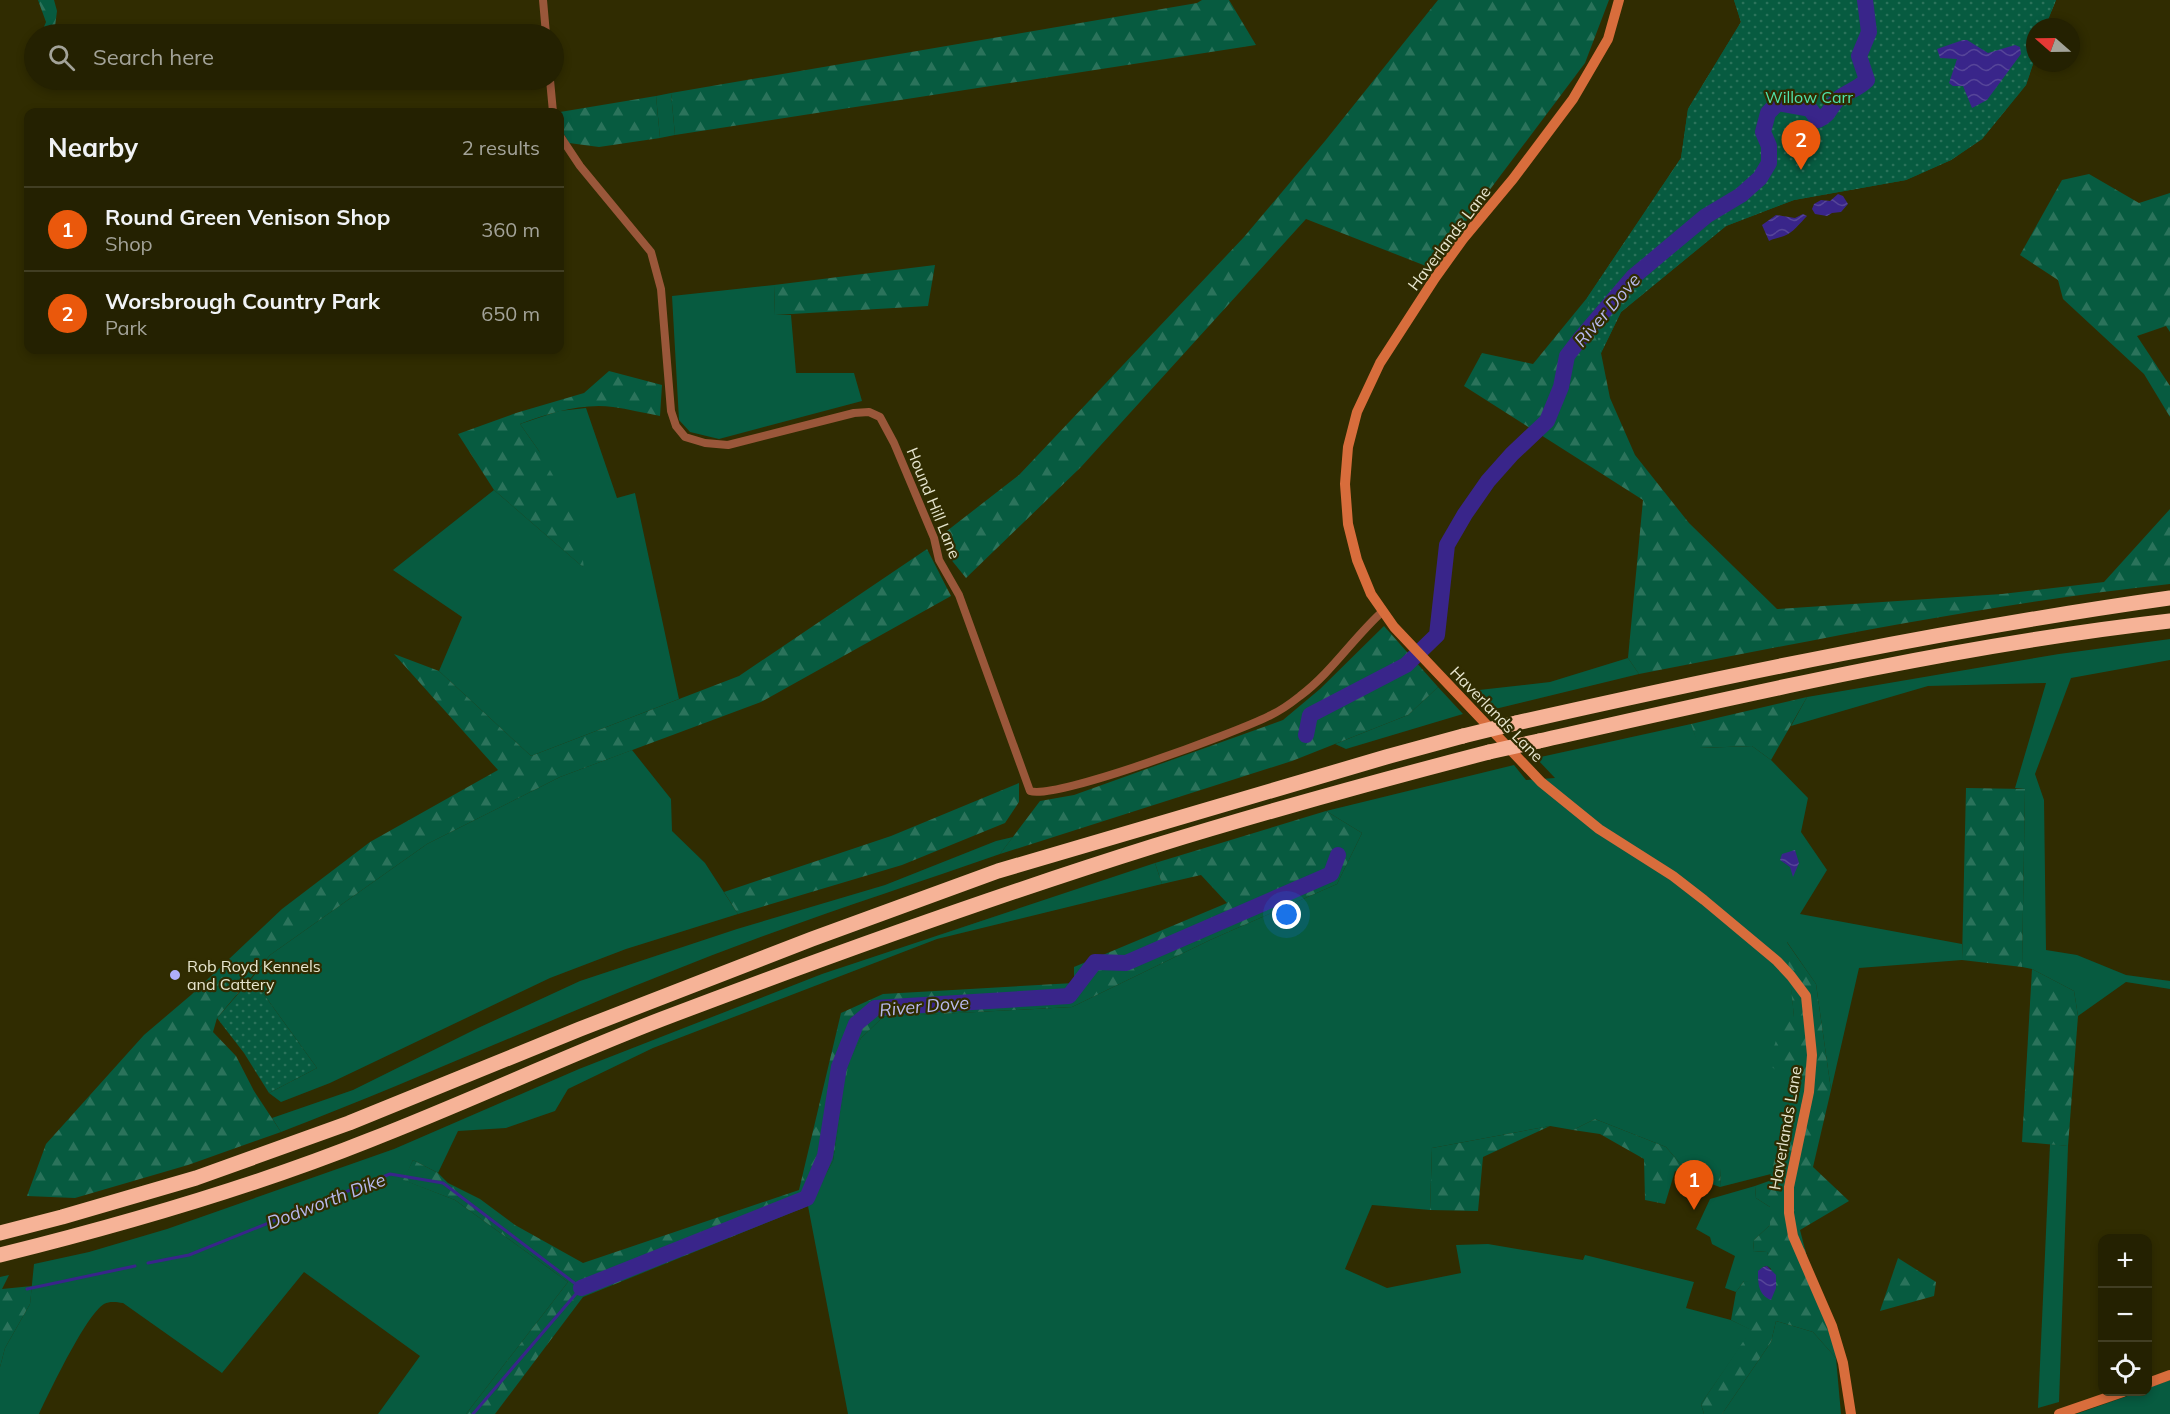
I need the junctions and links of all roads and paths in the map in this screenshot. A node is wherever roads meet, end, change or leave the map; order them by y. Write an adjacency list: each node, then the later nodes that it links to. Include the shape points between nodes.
1 (543, 0): 3 (street)
2 (1619, 0): 8 (street, Haverlands Lane, via 1608,39 1593,68 1435,278 1380,363 1355,420 1345,466 1348,524 1357,560)
3 (545, 24)
4 (551, 90): 5 (street)
5 (553, 108)
6 (564, 142): 8 (street, Hound Hill Lane, via 651,252 661,289 671,411 685,437 728,445 854,413 869,412 880,417 934,538 939,560 955,586 1030,791 1068,788 1270,716 1316,684)
7 (2170, 598): 10 (highway, bridge, via 2028,619 1679,686 1386,757 998,871 196,1178)
8 (1383, 611): 15 (street, Haverlands Lane, via 1410,645 1540,782 1599,829 1704,900 1777,961 1806,996 1812,1055 1809,1092 1788,1202 1793,1236 1832,1326)
9 (2170, 621): 11 (highway, bridge, via 2034,640 1694,706 1489,752 1155,846 827,956 626,1033 369,1141 223,1193)
10 (0, 1233)
11 (0, 1255)
12 (2170, 1375): 13 (street)
13 (2152, 1382)
14 (2111, 1396): 16 (street)
15 (1851, 1414)
16 (2059, 1414)

